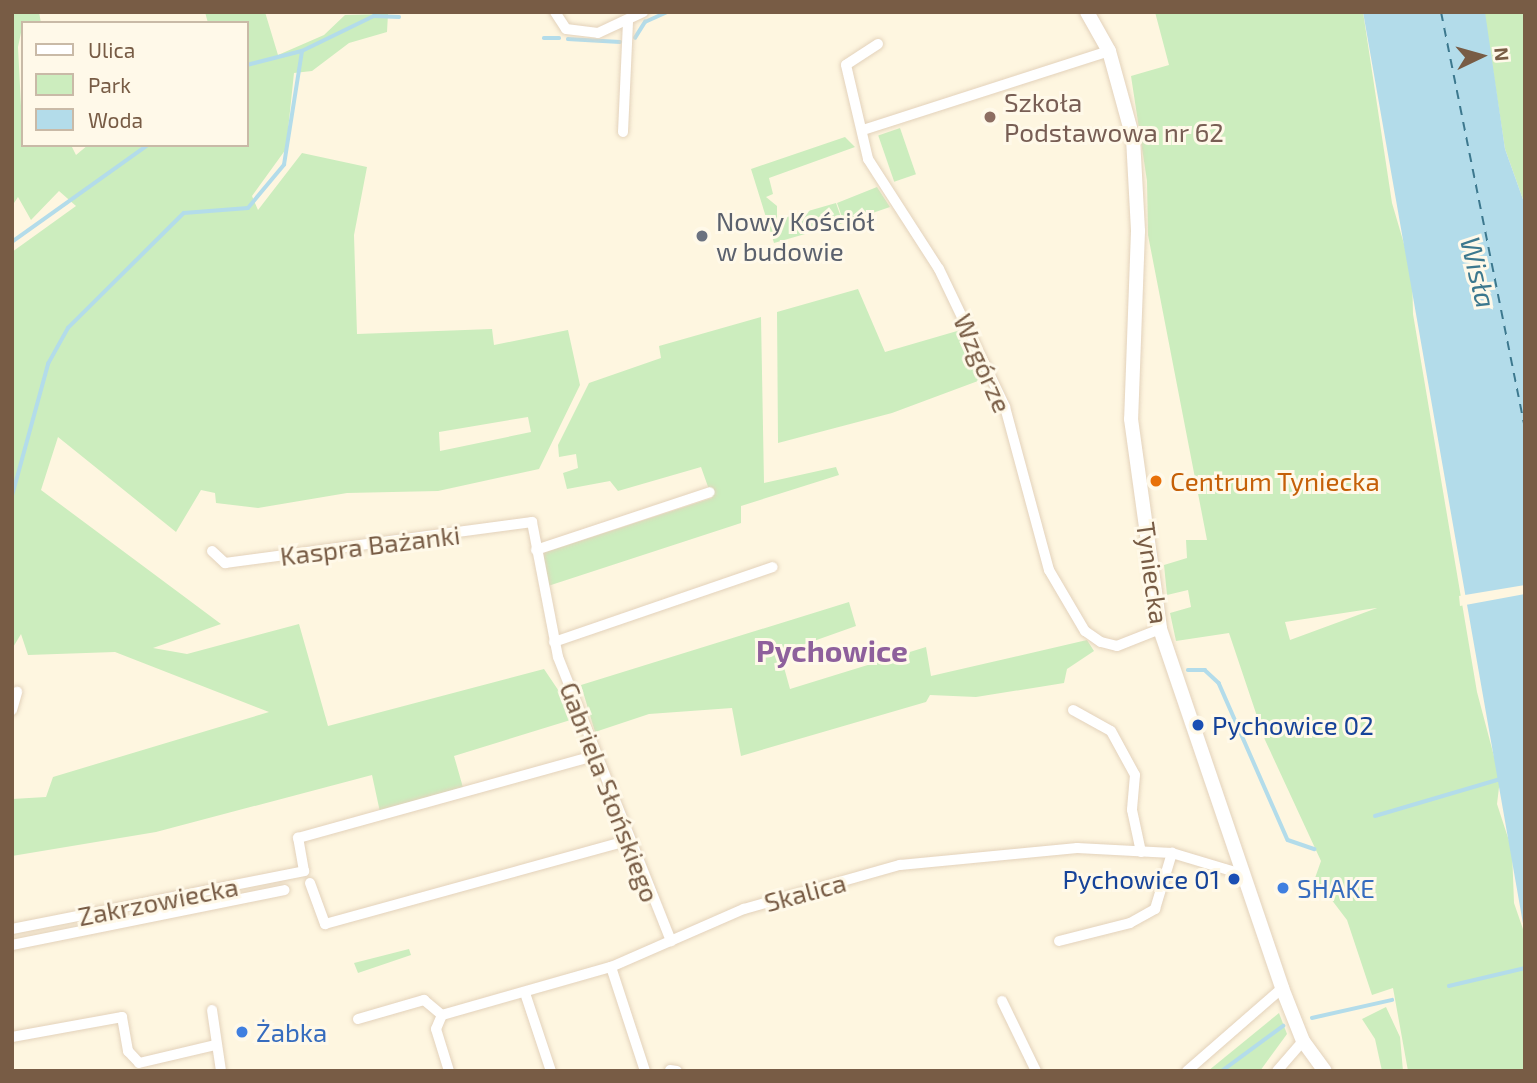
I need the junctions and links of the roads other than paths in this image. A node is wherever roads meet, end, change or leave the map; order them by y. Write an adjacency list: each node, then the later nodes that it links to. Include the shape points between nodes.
1 (555, 12): 4 (street, via 566,29 598,33)
2 (643, 12): 4 (street)
3 (1087, 12): 6 (street, Tyniecka)
4 (628, 20): 8 (street)
5 (878, 44): 7 (street, Wzgórze, via 846,65)
6 (1109, 51): 7 (street); 14 (street, Tyniecka, via 1128,113 1138,189 1131,419)
7 (863, 130): 14 (street, Wzgórze, via 867,152 892,203 939,269 1005,407 1049,570 1066,602 1101,642 1117,646)
8 (623, 132)
9 (710, 492): 11 (street)
10 (532, 522): 11 (street, Gabriela Słońskiego); 12 (street, Kaspra Bażanki, via 225,563)
11 (536, 550): 15 (street, Gabriela Słońskiego)
12 (212, 551)
13 (773, 567): 15 (street)
14 (1160, 629): 23 (street, Tyniecka)
15 (554, 642): 19 (street, Gabriela Słońskiego)
16 (17, 692): 17 (street)
17 (12, 710)
18 (1073, 710): 21 (street, via 1111,731 1135,775 1132,810)
19 (594, 757): 20 (street, Gabriela Słońskiego); 26 (street, Zakrzowiecka, via 298,838 304,871)
20 (627, 841): 24 (street, via 325,924); 27 (street, Gabriela Słońskiego)
21 (1141, 852): 22 (street, Skalica); 27 (street, Skalica, via 1077,848 900,865 744,909)
22 (1172, 853): 23 (street, Skalica); 28 (street, via 1155,908 1130,923)
23 (1242, 874): 31 (street, Tyniecka)
24 (310, 883)
25 (284, 890): 29 (street, Zakrzowiecka)
26 (12, 929)
27 (671, 941): 30 (street, Skalica)
28 (1059, 941)
29 (12, 945)
30 (611, 967): 32 (street, Skalica); 43 (street)
31 (1282, 988): 38 (street, Tyniecka); 45 (street)
32 (525, 993): 35 (street, Skalica); 42 (street)
33 (1002, 1001): 44 (street)
34 (212, 1010): 39 (street)
35 (442, 1015): 36 (street, via 424,1000); 41 (street, via 436,1029)
36 (358, 1019)
37 (12, 1037): 39 (street, via 122,1017 128,1051 139,1063)
38 (1303, 1041): 46 (street); 47 (street, Tyniecka)
39 (216, 1045): 40 (street)
40 (220, 1071)
41 (449, 1071)
42 (551, 1071)
43 (645, 1071)
44 (1036, 1071)
45 (1187, 1071)
46 (1277, 1071)
47 (1325, 1071)

